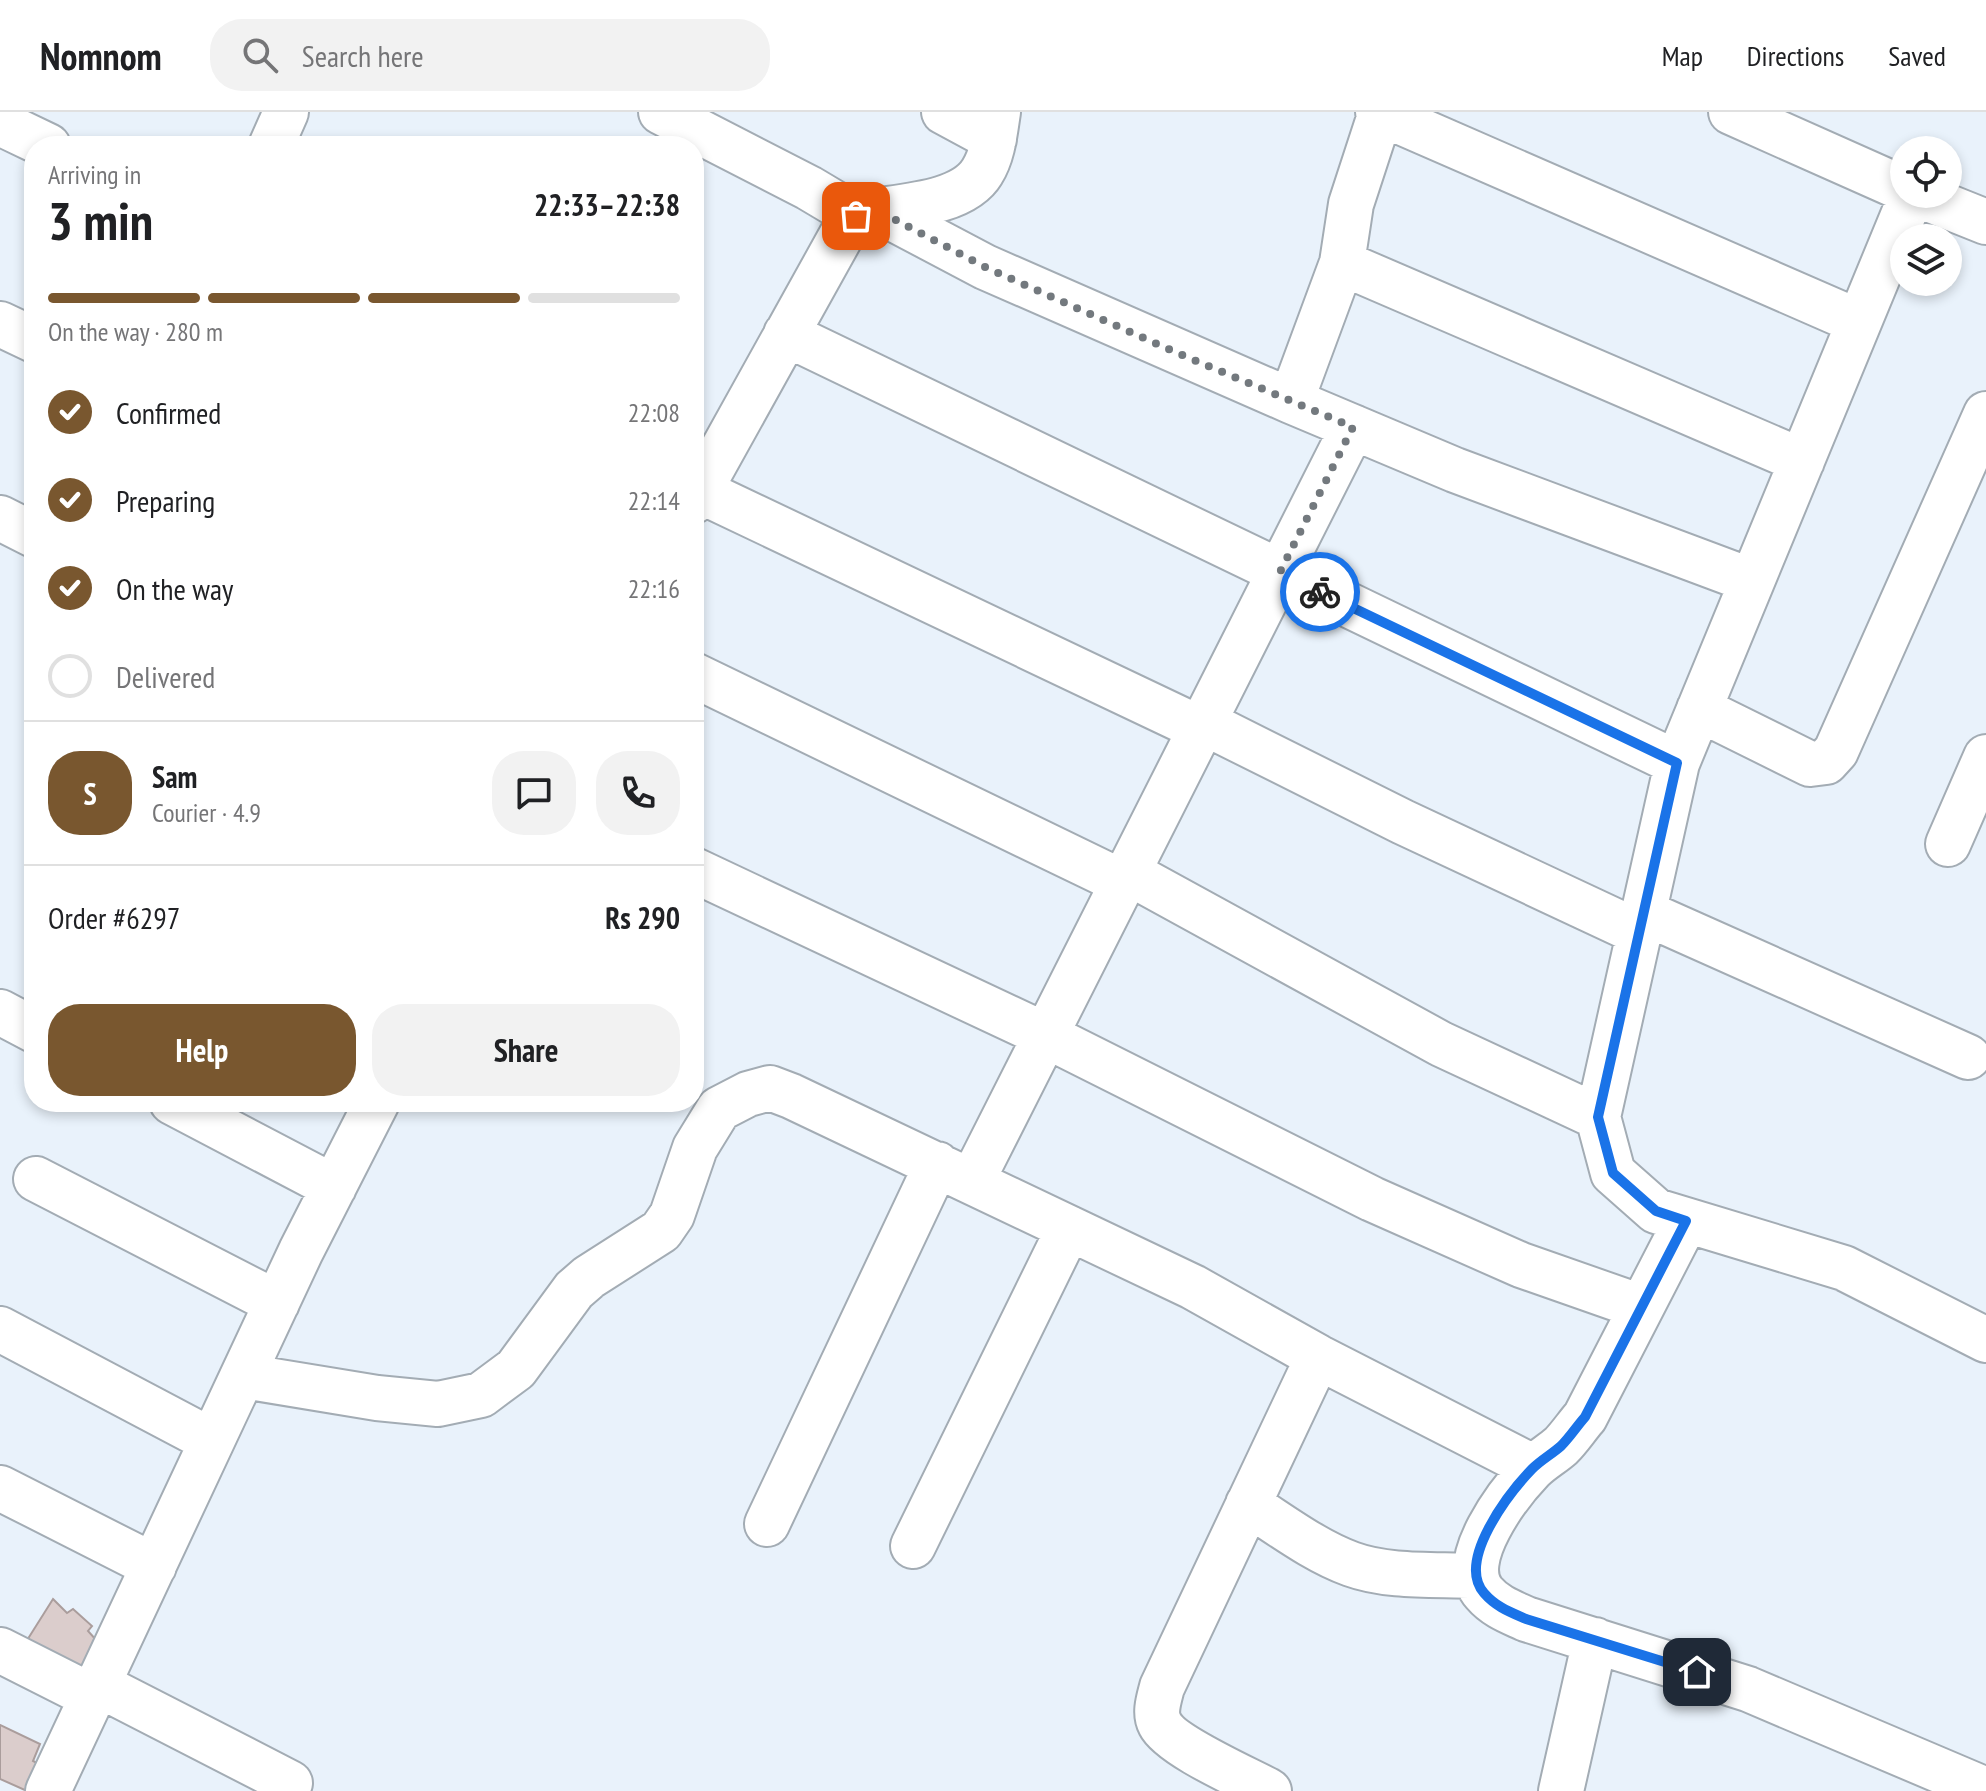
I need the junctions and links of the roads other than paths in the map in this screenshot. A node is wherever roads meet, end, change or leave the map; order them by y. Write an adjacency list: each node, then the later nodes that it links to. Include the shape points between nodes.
1 (286, 112): 9 (street)
2 (661, 112): 13 (street)
3 (944, 112): 7 (street)
4 (1380, 112): 15 (street, via 1351,204); 16 (street)
5 (1731, 112): 10 (street)
6 (0, 123): 8 (street)
7 (996, 126): 13 (street, via 985,169 974,184 951,197)
8 (27, 136)
9 (275, 136)
10 (1890, 183)
11 (1908, 208): 16 (street)
12 (1950, 208): 14 (street)
13 (866, 213): 18 (street, via 850,220); 20 (street)
14 (1986, 222)
15 (1342, 263): 20 (street); 23 (street)
16 (1859, 322): 23 (street)
17 (0, 324): 19 (street)
18 (786, 334): 24 (street); 28 (street)
19 (24, 335)
20 (1291, 401): 22 (street)
21 (1986, 414): 31 (street, via 1836,751 1826,762 1810,764)
22 (1353, 427): 28 (street); 29 (street)
23 (1802, 461): 29 (street)
24 (704, 479)
25 (704, 497): 32 (street)
26 (0, 518): 27 (street)
27 (24, 530)
28 (1280, 572): 32 (street); 34 (street)
29 (1752, 581): 31 (street)
30 (704, 680): 37 (street)
31 (1699, 709): 34 (street)
32 (1203, 726): 37 (street); 38 (street, via 1403,822)
33 (1986, 757): 35 (street)
34 (1677, 763): 38 (street)
35 (1948, 844)
36 (704, 875): 41 (street)
37 (1126, 878): 41 (street); 45 (street, via 1441,1044)
38 (1641, 922): 42 (street); 45 (street)
39 (0, 1012): 40 (street)
40 (24, 1025)
41 (1045, 1035): 46 (street); 52 (street, via 1372,1199 1521,1265)
42 (1968, 1057)
43 (191, 1112): 48 (street)
44 (372, 1112): 48 (street)
45 (1598, 1117): 49 (street, via 1613,1173 1656,1211)
46 (954, 1173): 50 (street); 56 (street, via 791,1096 770,1088 748,1094 719,1109 695,1148 672,1215 661,1231 574,1290 516,1369 481,1395 438,1404); 61 (street)
47 (36, 1179): 51 (street)
48 (334, 1187): 51 (street)
49 (1686, 1221): 52 (street); 54 (street, via 1844,1268)
50 (1069, 1228): 55 (street, via 1193,1287); 62 (street)
51 (277, 1303): 56 (street)
52 (1641, 1307): 58 (street, via 1585,1417 1562,1445)
53 (0, 1329): 57 (street)
54 (1986, 1340)
55 (1318, 1357): 58 (street); 60 (street)
56 (243, 1376): 57 (street)
57 (212, 1441): 63 (street)
58 (1533, 1467): 64 (street, via 1491,1524 1477,1555)
59 (0, 1488): 63 (street)
60 (1248, 1504): 64 (street, via 1354,1565); 71 (street, via 1157,1707 1160,1724 1176,1740)
61 (767, 1524)
62 (913, 1546)
63 (154, 1566): 67 (street)
64 (1476, 1576): 65 (street, via 1482,1592 1501,1608)
65 (1595, 1640): 69 (street, via 1748,1689); 72 (street)
66 (0, 1650): 67 (street)
67 (96, 1691): 68 (street); 70 (street)
68 (290, 1783)
69 (1986, 1790)
70 (48, 1791)
71 (1269, 1791)
72 (1561, 1791)

